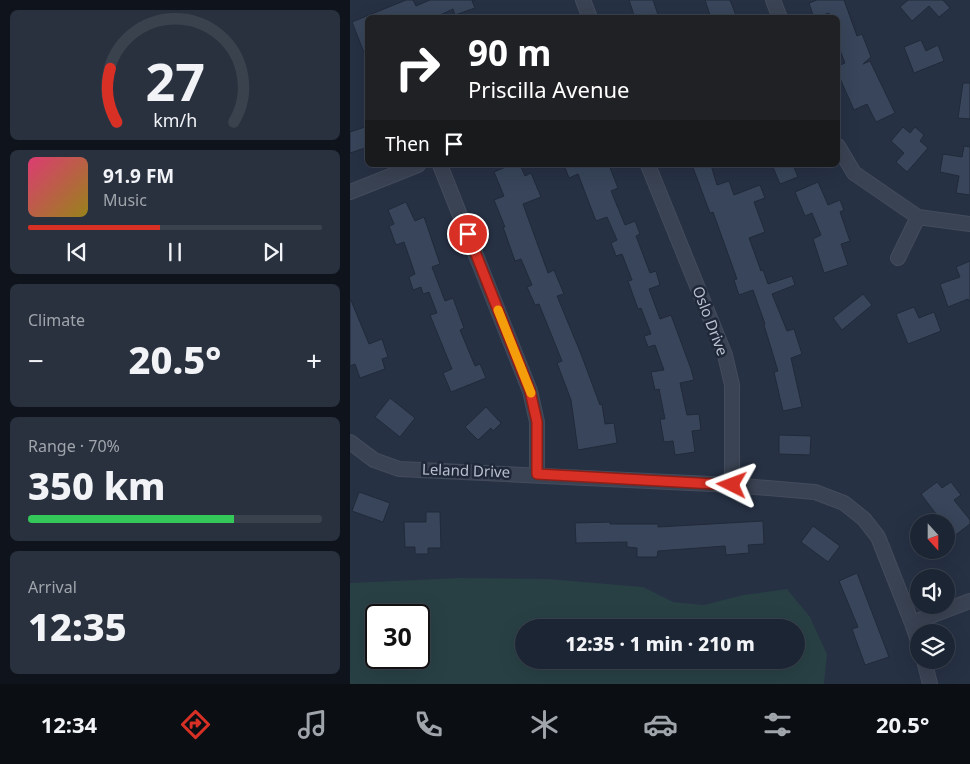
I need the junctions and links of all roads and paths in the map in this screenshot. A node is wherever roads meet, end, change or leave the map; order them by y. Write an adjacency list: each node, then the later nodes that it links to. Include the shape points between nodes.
1 (583, 0): 3 (street)
2 (773, 0): 4 (street)
3 (589, 15)
4 (779, 15)
5 (840, 149): 10 (street, via 854,173)
6 (413, 167): 9 (street)
7 (441, 167): 14 (street, via 530,391 537,422)
8 (649, 167): 15 (street, Oslo Drive, via 725,355 732,385)
9 (350, 192)
10 (918, 217): 11 (street); 12 (street)
11 (970, 224)
12 (898, 258)
13 (350, 442): 14 (street, Leland Drive, via 374,460 399,469)
14 (537, 474): 15 (street, Leland Drive)
15 (732, 485): 17 (street, Leland Drive, via 815,492 844,503 864,519 878,537)
16 (970, 600): 17 (street)
17 (912, 623)
18 (926, 669): 19 (street)
19 (930, 684)

